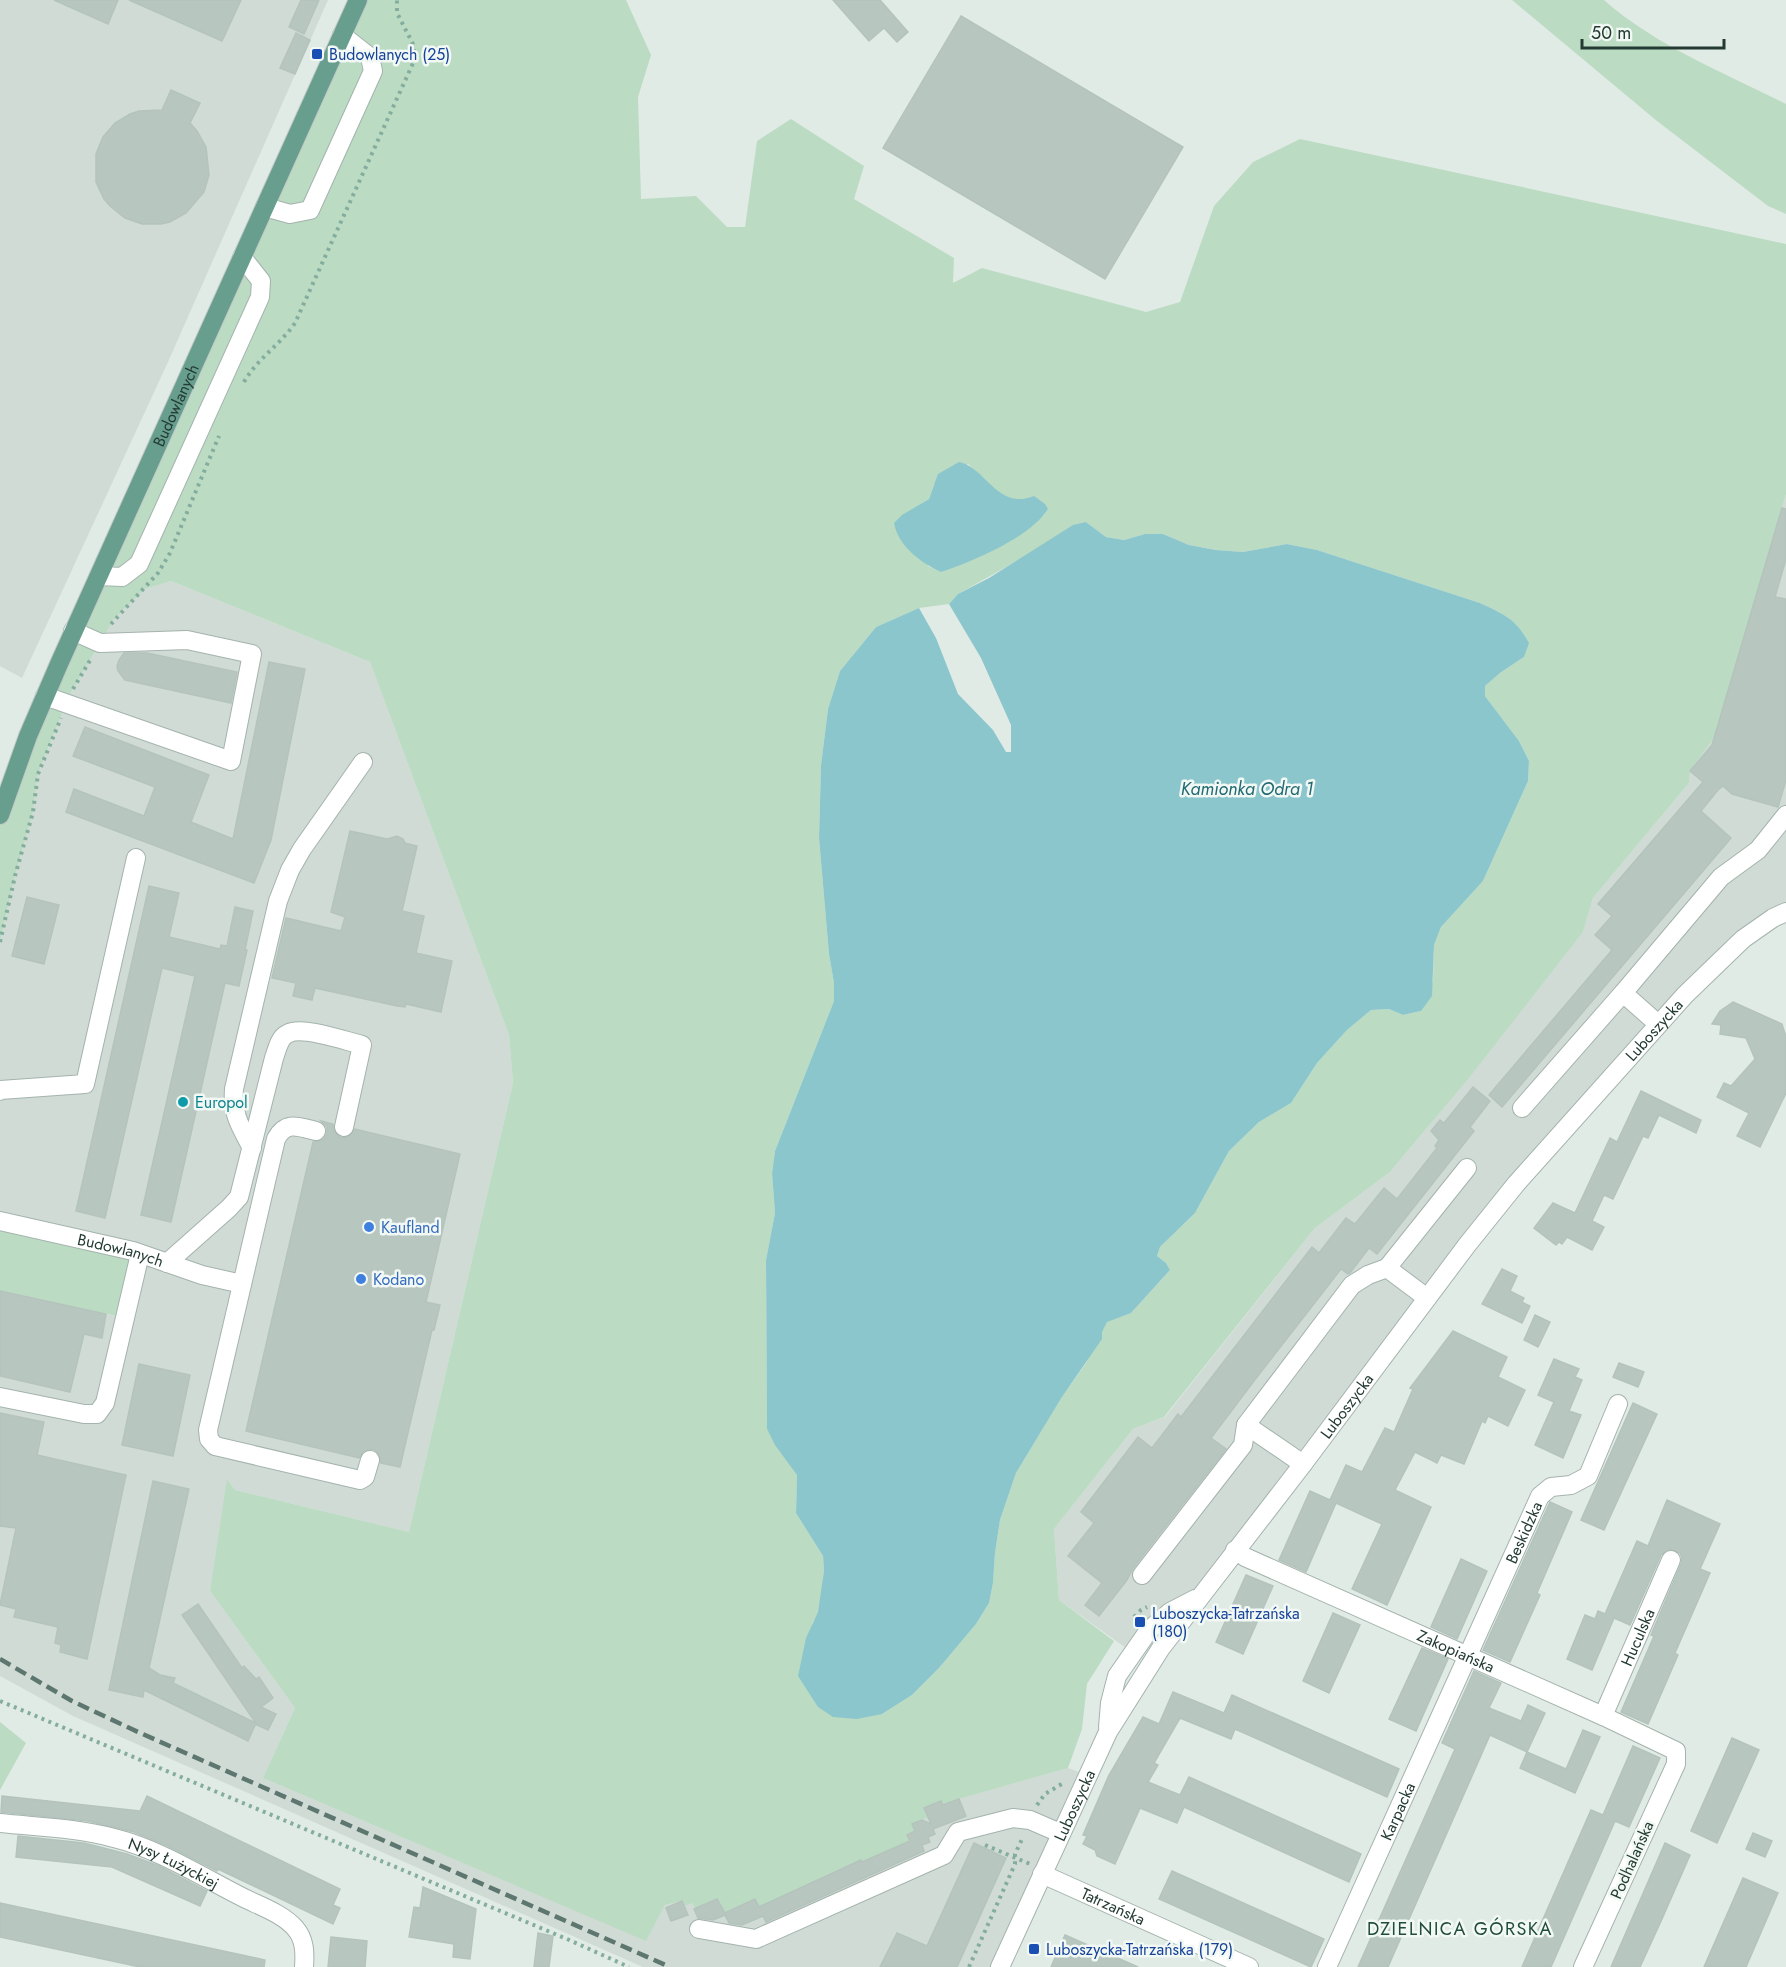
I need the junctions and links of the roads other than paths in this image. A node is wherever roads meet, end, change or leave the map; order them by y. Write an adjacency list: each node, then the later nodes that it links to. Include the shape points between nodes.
1 (358, 0): 2 (main road, Budowlanych)
2 (342, 35): 3 (main road, Budowlanych); 3 (street, via 370,57 373,71 310,210 290,214)
3 (265, 207): 4 (main road, Budowlanych)
4 (242, 257): 5 (main road, Budowlanych); 5 (street, via 261,281 260,297 139,564 122,577)
5 (99, 576): 6 (main road, Budowlanych)
6 (73, 631): 7 (main road, Budowlanych); 7 (street, via 100,643 187,640 252,654 231,761)
7 (45, 696): 10 (main road, Budowlanych)
8 (363, 762): 19 (street, via 302,849 278,901 234,1089 235,1117)
9 (1786, 815): 13 (street, via 1758,850 1721,877)
10 (0, 816)
11 (136, 858): 15 (street, via 85,1084)
12 (1786, 912): 14 (street, Luboszycka, via 1743,939)
13 (1623, 993): 14 (street); 16 (street)
14 (1658, 1024): 26 (street, Luboszycka, via 1516,1184)
15 (0, 1091)
16 (1522, 1108)
17 (344, 1127): 19 (street, via 362,1045 294,1031 279,1042)
18 (316, 1131): 25 (street, via 287,1126 276,1139)
19 (252, 1148): 23 (street, via 239,1197)
20 (1467, 1168): 24 (street)
21 (0, 1221): 22 (street, Budowlanych)
22 (140, 1254): 23 (street, Budowlanych); 27 (street, via 105,1402 97,1414)
23 (166, 1263): 25 (street, Budowlanych)
24 (1388, 1268): 26 (street); 29 (street, via 1352,1285)
25 (242, 1284): 30 (street, via 209,1439 215,1446 360,1480 365,1477)
26 (1427, 1298): 31 (street, Luboszycka)
27 (0, 1397)
28 (1618, 1404): 35 (street, Beskidzka, via 1588,1476 1571,1485 1551,1487 1540,1496)
29 (1246, 1425): 31 (street); 34 (street, via 1243,1445)
30 (370, 1460)
31 (1303, 1464): 32 (street, Luboszycka)
32 (1235, 1550): 35 (street, Zakopiańska); 39 (street, Luboszycka, via 1161,1648 1108,1732)
33 (1671, 1560): 36 (street, Huculska)
34 (1142, 1575)
35 (1467, 1656): 36 (street, Zakopiańska); 45 (street, Karpacka)
36 (1604, 1716): 37 (street, Zakopiańska)
37 (1676, 1751): 46 (street, Podhalańska, via 1676,1764)
38 (0, 1823): 42 (street, Nysy Łużyckiej, via 111,1837 175,1863 286,1920 301,1936)
39 (1060, 1833): 40 (street, Luboszycka); 41 (street, via 1030,1820 1013,1818 958,1832 944,1856 756,1940)
40 (1036, 1869): 43 (street, Luboszycka); 44 (street, Tatrzańska)
41 (699, 1929)
42 (304, 1967)
43 (1000, 1967)
44 (1249, 1967)
45 (1327, 1967)
46 (1583, 1967)

